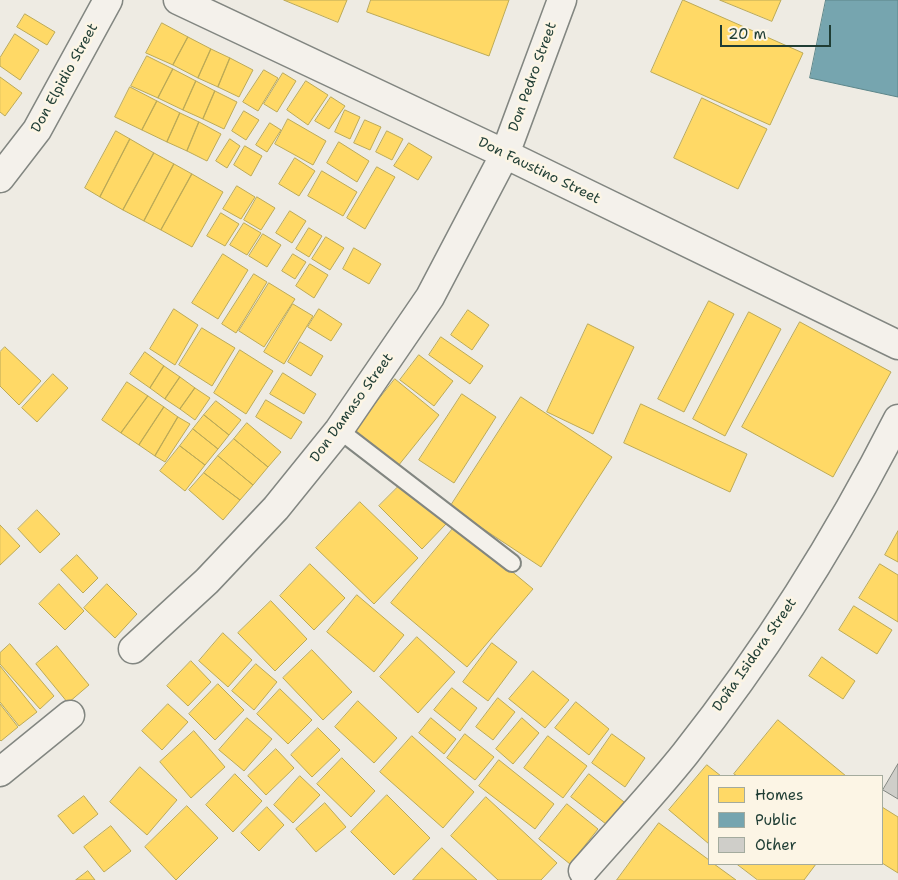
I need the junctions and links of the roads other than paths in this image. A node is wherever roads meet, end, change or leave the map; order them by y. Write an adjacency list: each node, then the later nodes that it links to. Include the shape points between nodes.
1 (108, 0): 5 (street, Don Elpidio Street, via 37,130)
2 (178, 0): 4 (street, Don Faustino Street)
3 (562, 0): 4 (street, Don Pedro Street)
4 (505, 154): 6 (street, Don Faustino Street); 8 (street, Don Damaso Street, via 430,297)
5 (0, 178)
6 (898, 345)
7 (898, 419): 13 (street, Doña Isidora Street, via 858,498 776,629 685,754)
8 (339, 430): 9 (lane); 10 (street, Don Damaso Street, via 276,508 207,581)
9 (512, 563)
10 (133, 649)
11 (70, 715): 12 (street)
12 (0, 772)
13 (584, 871)

